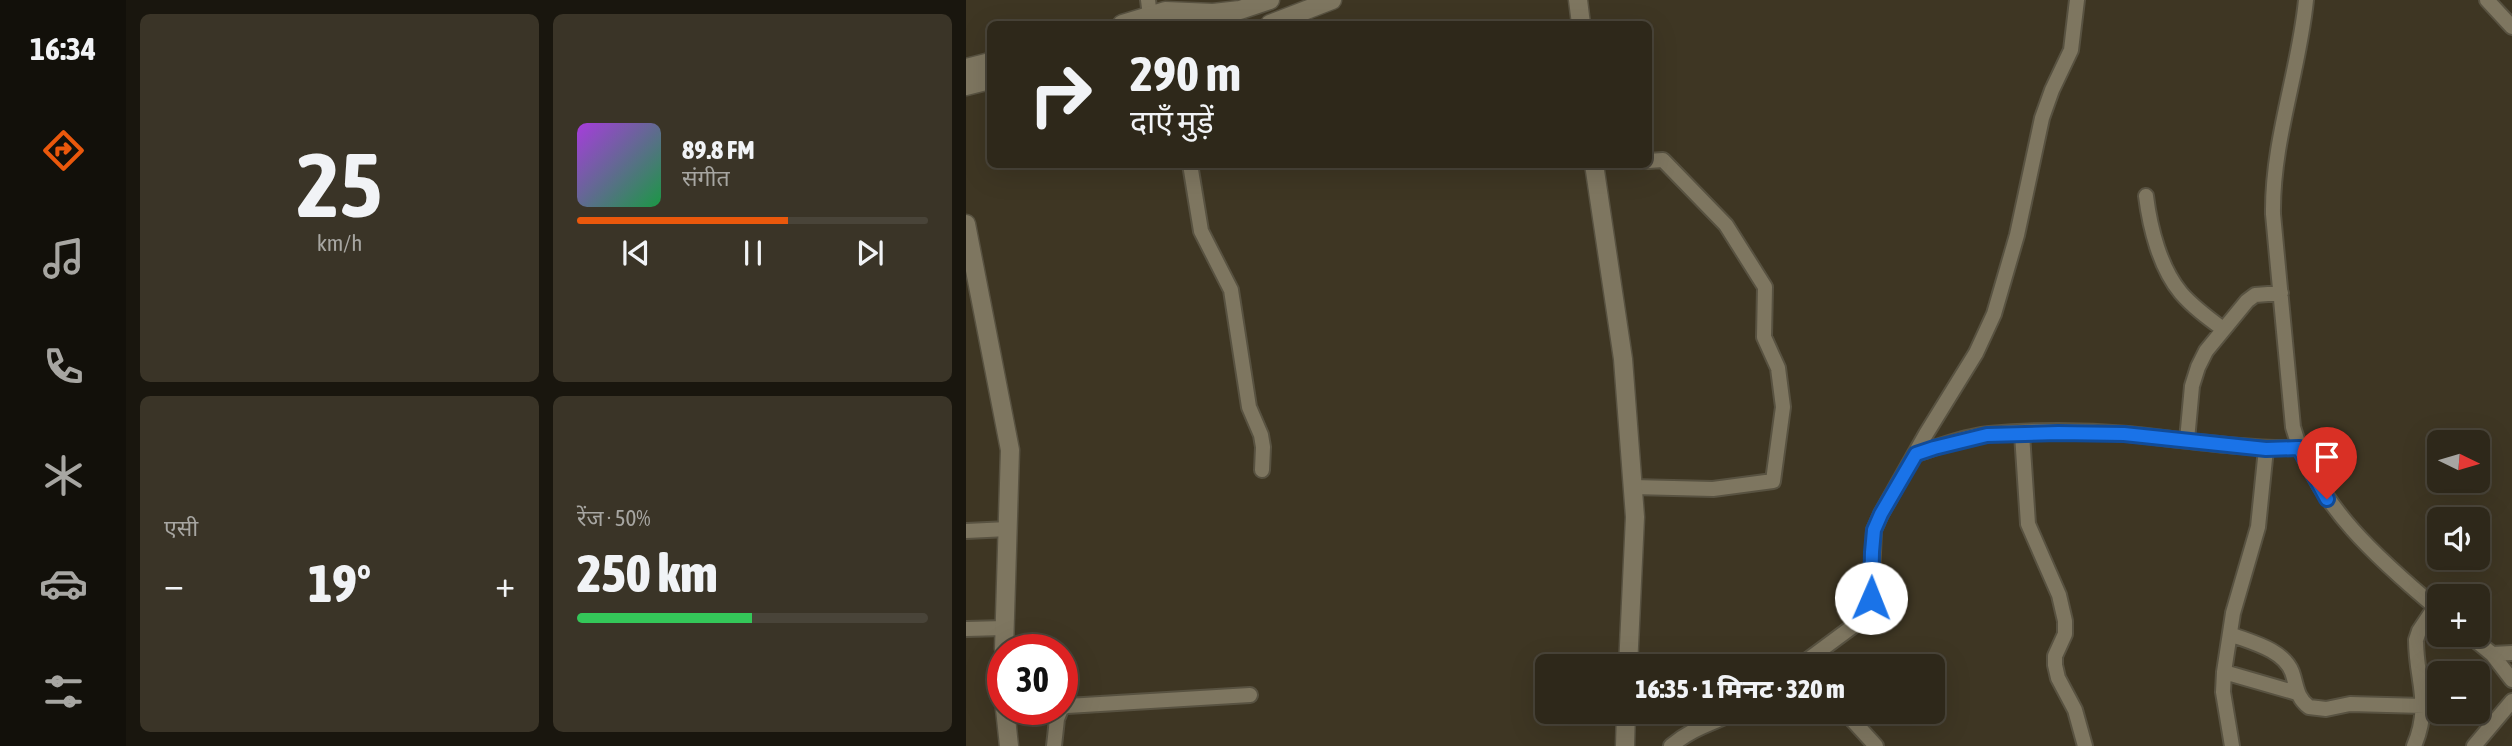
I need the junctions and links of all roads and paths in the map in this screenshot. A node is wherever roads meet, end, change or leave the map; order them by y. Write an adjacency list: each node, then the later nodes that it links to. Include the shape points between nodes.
1 (1269, 0): 7 (street, via 1213,13)
2 (1332, 0): 9 (street)
3 (1578, 0): 10 (street)
4 (2077, 0): 28 (street, via 2071,50 2042,118 2017,235 1994,314 1976,354)
5 (2306, 0): 22 (street, via 2273,185)
6 (2487, 0): 11 (street)
7 (1149, 13): 8 (street)
8 (1129, 21)
9 (1278, 21)
10 (1581, 21)
11 (2512, 27)
12 (987, 63): 13 (street)
13 (966, 68)
14 (987, 81): 15 (street)
15 (966, 86)
16 (1652, 161): 30 (street, via 1663,160 1726,225 1765,287 1764,337 1778,368 1783,407 1773,481 1713,489)
17 (1191, 168): 29 (street, via 1202,231 1231,290 1249,407 1261,435)
18 (1599, 168): 30 (street)
19 (2146, 195): 23 (street, via 2170,277 2202,314)
20 (966, 224): 21 (street)
21 (972, 284): 31 (street, via 1010,450)
22 (2281, 293): 23 (street, via 2255,295); 26 (street, via 2293,427)
23 (2223, 329): 25 (street, via 2198,367)
24 (2022, 433): 25 (street); 28 (street, via 1975,437); 61 (street, via 2028,524 2059,595 2065,621 2055,666)
25 (2187, 440): 27 (street)
26 (2299, 448): 27 (street); 33 (street, via 2327,499 2355,533)
27 (2266, 449): 38 (street, via 2258,527)
28 (1916, 454): 42 (street, via 1874,530 1867,611)
29 (1262, 470)
30 (1633, 487): 41 (street)
31 (1008, 529): 32 (street); 35 (street)
32 (966, 531)
33 (2427, 600)
34 (2427, 621): 50 (street, via 2416,640)
35 (1005, 628): 36 (street); 37 (street)
36 (966, 629)
37 (1005, 634)
38 (2230, 634): 44 (street); 46 (street, via 2279,656 2292,672)
39 (2484, 647): 43 (street)
40 (2512, 653): 43 (street)
41 (1629, 654)
42 (1817, 654)
43 (2492, 654): 45 (street)
44 (2224, 672): 46 (street); 62 (street)
45 (2512, 680)
46 (2297, 693): 50 (street, via 2308,707 2317,710 2350,704)
47 (1250, 695): 49 (street)
48 (2512, 701): 64 (street)
49 (1078, 705)
50 (2424, 706): 63 (street)
51 (1626, 724): 58 (street)
52 (1703, 724): 59 (street)
53 (1856, 724): 60 (street)
54 (1007, 725): 56 (street)
55 (1056, 725): 57 (street)
56 (1009, 746)
57 (1054, 746)
58 (1625, 746)
59 (1671, 746)
60 (1876, 746)
61 (2085, 746)
62 (2232, 746)
63 (2414, 746)
64 (2473, 746)

